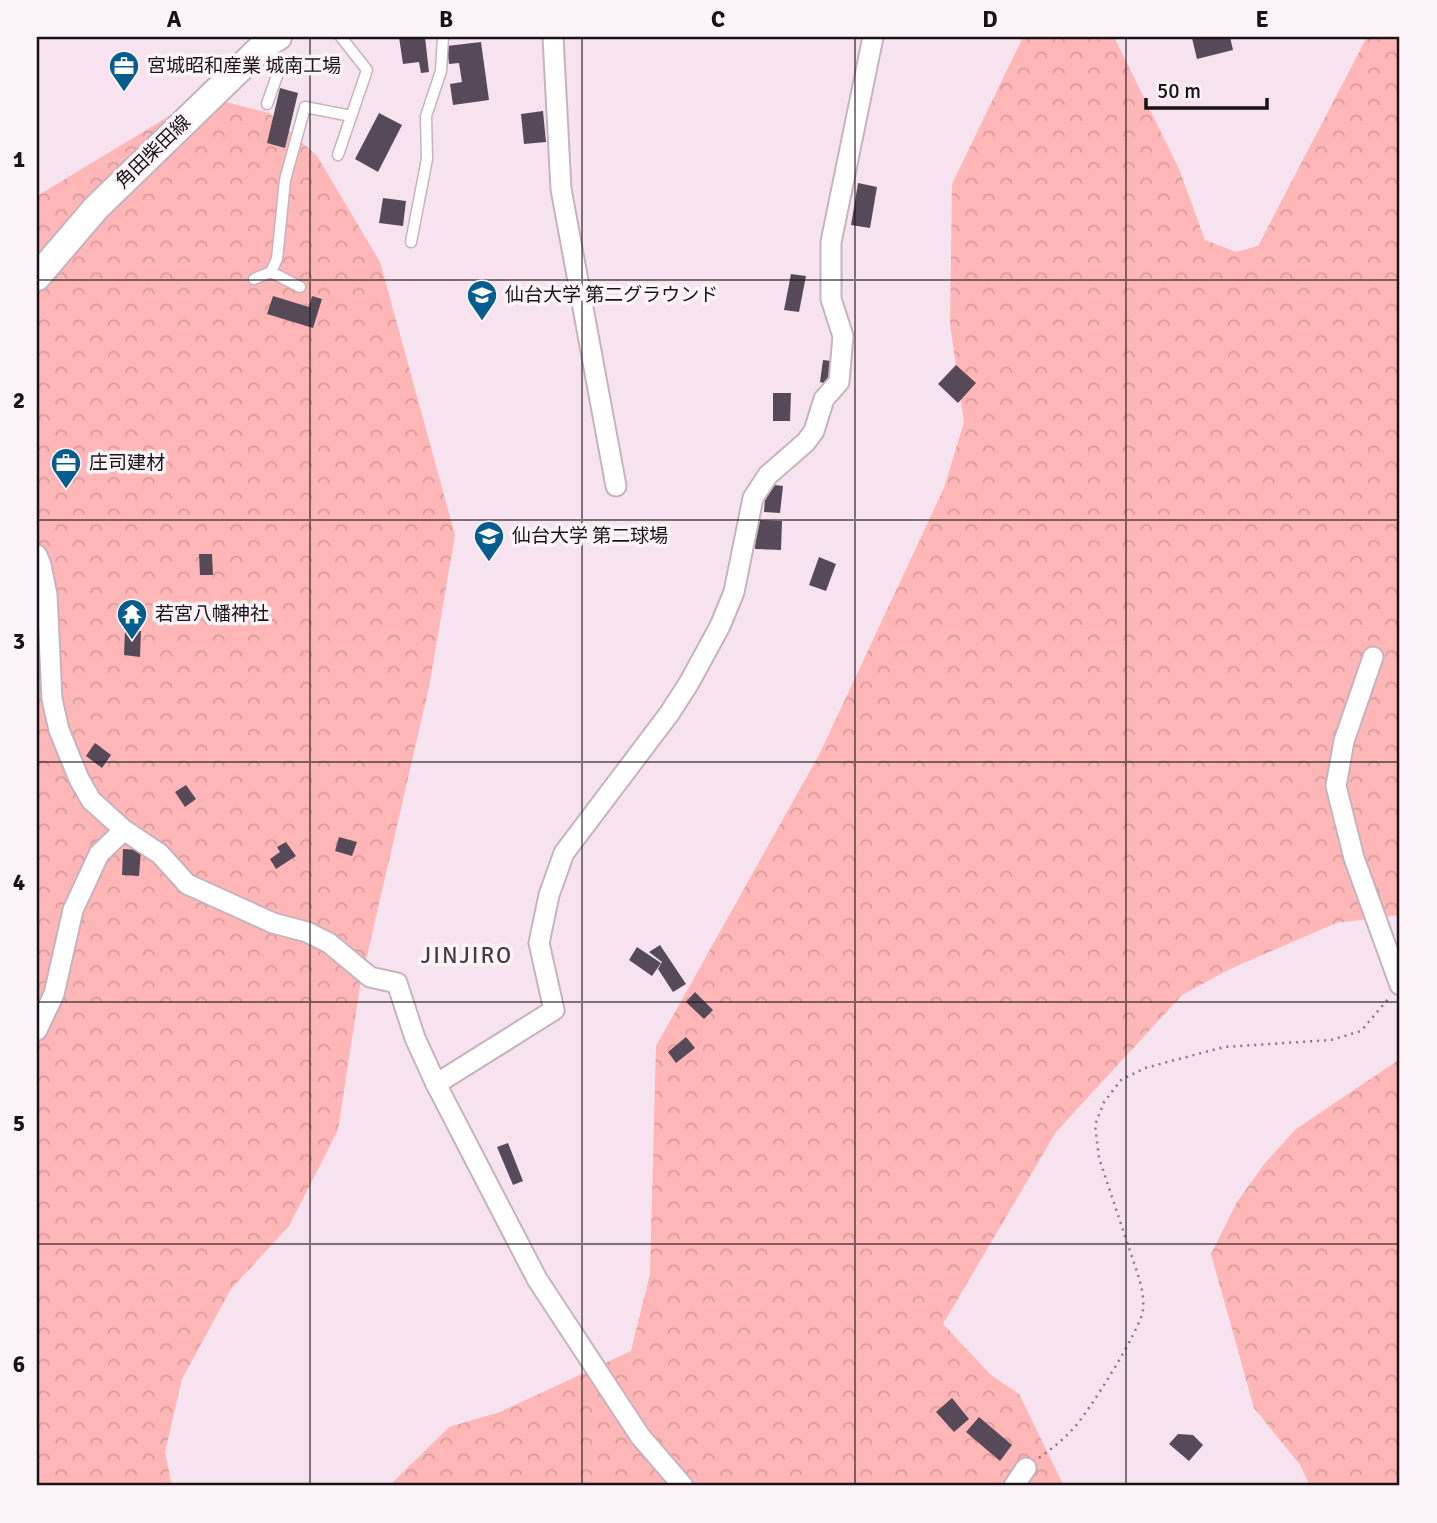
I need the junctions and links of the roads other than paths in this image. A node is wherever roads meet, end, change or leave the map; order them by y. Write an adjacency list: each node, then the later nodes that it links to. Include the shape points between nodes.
1 (341, 37): 7 (lane, via 367,70)
2 (443, 37): 9 (lane, via 441,71 426,116 427,159)
3 (553, 37): 14 (street, via 562,188)
4 (873, 37): 20 (street, via 831,242 831,299 843,336 839,382 824,399 806,442 768,475 752,498 733,592 689,683 564,852 548,895 539,943 554,1010)
5 (271, 41): 6 (lane, via 279,70); 11 (main road, 角田柴田線, via 96,208)
6 (267, 104)
7 (351, 117): 8 (lane); 10 (lane, via 305,107 285,180 280,243)
8 (338, 155)
9 (411, 242)
10 (271, 272): 12 (lane); 13 (lane)
11 (37, 277)
12 (254, 279)
13 (300, 287)
14 (616, 486)
15 (37, 555): 17 (street, via 47,595 52,699 59,730 91,800)
16 (1373, 657): 18 (street, via 1343,741 1336,786 1354,858)
17 (124, 830): 19 (street, via 99,854 73,910 54,994); 20 (street, via 160,854 187,884 274,923 307,932 329,943 370,977 397,983)
18 (1400, 985)
19 (37, 1030)
20 (436, 1084): 22 (street, via 557,1312 640,1436)
21 (1026, 1468): 23 (street)
22 (683, 1486)
23 (1014, 1486)

